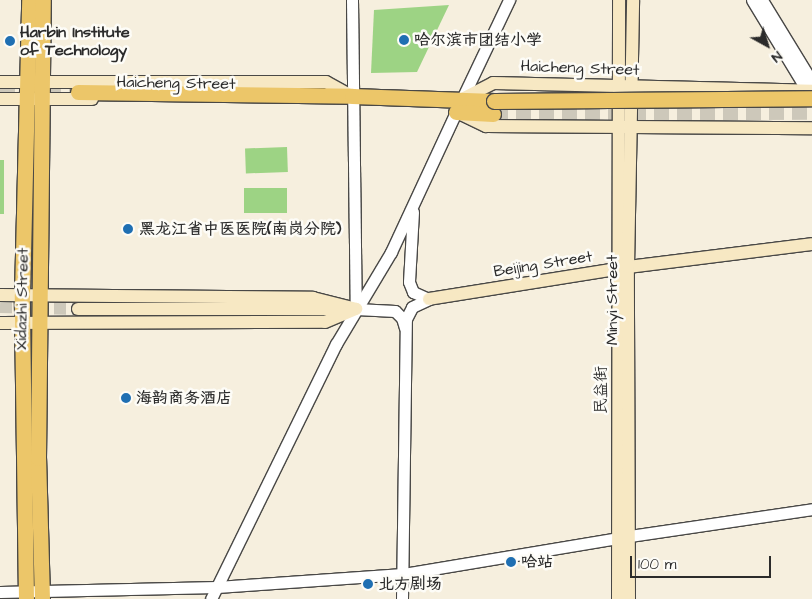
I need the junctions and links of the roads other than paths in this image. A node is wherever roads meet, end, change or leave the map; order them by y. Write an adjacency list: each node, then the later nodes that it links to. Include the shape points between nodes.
1 (29, 0): 10 (main road, Xidazhi Street)
2 (43, 0): 10 (main road, Xidazhi Street)
3 (352, 0): 15 (street)
4 (509, 0): 18 (street)
5 (619, 0): 11 (main road)
6 (633, 0): 12 (main road, Minyi Street)
7 (752, 0): 14 (street)
8 (762, 0): 14 (street)
9 (0, 82): 10 (main road, Haicheng Street)
10 (35, 82): 15 (main road, Haicheng Street, via 326,82); 17 (main road, Xidazhi Street)
11 (618, 86): 12 (main road, Haicheng Street); 18 (main road, Haicheng Street, via 492,83); 19 (main road)
12 (632, 86): 14 (main road, Haicheng Street); 19 (main road, Minyi Street)
13 (78, 92): 15 (main road, Haicheng Street)
14 (811, 92): 18 (main road, bridge, via 494,108)
15 (352, 96): 17 (main road, Haicheng Street, via 322,102); 18 (main road, Haicheng Street); 29 (street)
16 (0, 99): 17 (main road, Haicheng Street)
17 (35, 99): 25 (main road, Xidazhi Street); 26 (main road, Xidazhi Street)
18 (459, 106): 19 (main road, Haicheng Street, via 486,126); 21 (street)
19 (623, 128): 20 (main road, Haicheng Street); 23 (main road, Minyi Street)
20 (812, 128)
21 (414, 204): 27 (street, via 409,282 413,292); 29 (street, via 392,252)
22 (812, 244): 23 (main road, Beijing Street)
23 (622, 268): 27 (main road, Beijing Street); 35 (main road, Minyi Street)
24 (0, 295): 25 (main road)
25 (22, 295): 26 (main road); 31 (main road, Xidazhi Street)
26 (39, 295): 29 (main road, via 313,298); 32 (main road, Xidazhi Street)
27 (429, 299): 33 (street, via 409,311)
28 (78, 309): 29 (main road)
29 (356, 309): 32 (main road, via 325,322); 33 (street, via 394,310 402,318); 37 (street, via 324,367)
30 (0, 322): 31 (main road)
31 (23, 323): 32 (main road); 39 (main road, Xidazhi Street)
32 (39, 323): 40 (main road, Xidazhi Street)
33 (405, 328): 36 (street)
34 (812, 509): 35 (street)
35 (624, 537): 36 (street); 43 (main road); 44 (main road, Minyi Street)
36 (403, 574): 37 (street); 42 (street)
37 (217, 587): 40 (street); 41 (street)
38 (0, 592): 39 (street)
39 (26, 596): 40 (street)
40 (42, 596)
41 (212, 599)
42 (402, 599)
43 (618, 599)
44 (629, 599)

